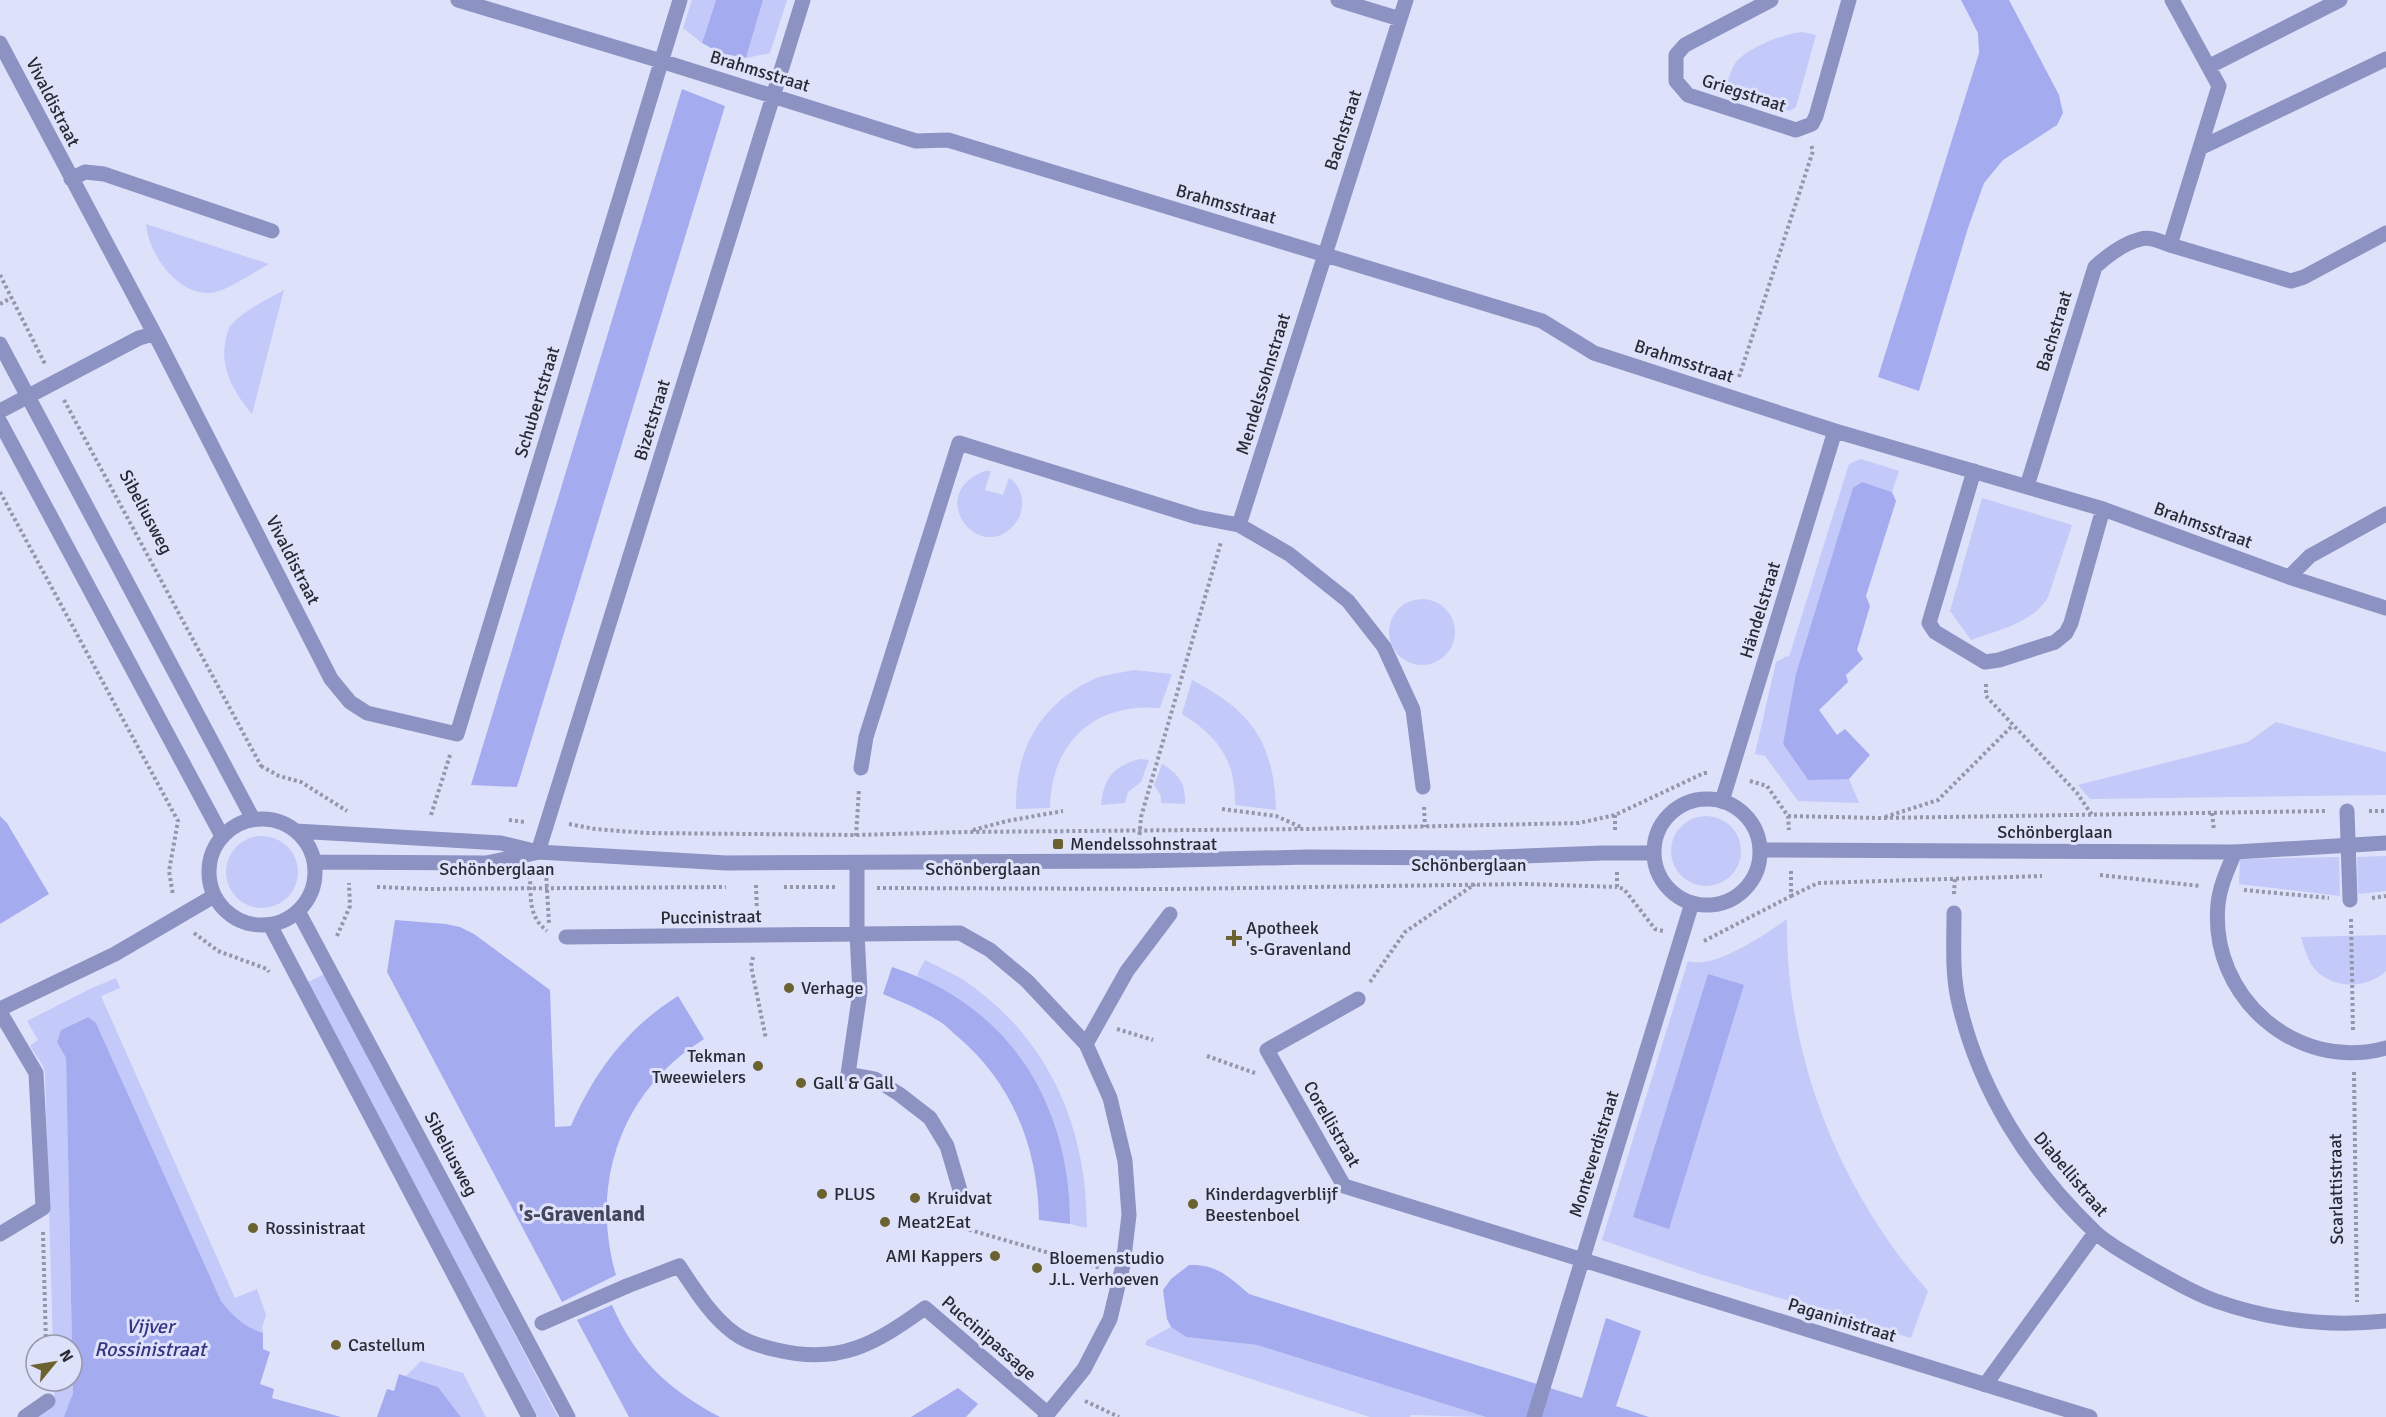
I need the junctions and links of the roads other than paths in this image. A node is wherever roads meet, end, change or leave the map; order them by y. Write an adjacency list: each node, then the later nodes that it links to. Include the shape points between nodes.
1 (458, 0): 13 (street, Brahmsstraat)
2 (680, 0): 13 (street, Schubertstraat)
3 (802, 0): 15 (street, Bizetstraat)
4 (1338, 0): 10 (street)
5 (1406, 0): 10 (street, Bachstraat)
6 (1771, 0): 7 (street, Griegstraat, via 1685,45 1676,55 1676,81 1688,95 1796,130 1812,124 1816,116)
7 (1849, 0)
8 (2172, 0): 14 (street)
9 (2340, 0): 14 (street)
10 (1400, 19): 21 (street, Bachstraat)
11 (0, 43): 17 (street, Vivaldistraat)
12 (2386, 59): 16 (street)
13 (661, 61): 15 (street, Brahmsstraat); 35 (street, Schubertstraat)
14 (2210, 66): 16 (street, via 2219,86)
15 (772, 95): 21 (street, Brahmsstraat, via 916,141 948,140); 46 (street, Bizetstraat)
16 (2200, 148): 20 (street)
17 (71, 179): 18 (street, via 85,172 104,174); 22 (street, Vivaldistraat)
18 (272, 231)
19 (2386, 233): 20 (street, Bachstraat, via 2291,281)
20 (2170, 245): 29 (street, Bachstraat, via 2141,238 2108,255 2095,267)
21 (1324, 254): 27 (street, Brahmsstraat, via 1542,321 1594,353); 32 (street, Mendelssohnstraat)
22 (153, 334): 24 (street); 35 (street, Vivaldistraat, via 331,679 350,702 367,713)
23 (0, 344): 24 (street)
24 (27, 397): 25 (street); 40 (street)
25 (0, 411)
26 (0, 422): 42 (street)
27 (1835, 430): 28 (street, Brahmsstraat); 38 (street, Händelstraat)
28 (1974, 471): 29 (street, Brahmsstraat); 30 (street, via 1929,623 1935,632 1985,662 2055,642 2066,633)
29 (2026, 486): 30 (street, Brahmsstraat)
30 (2103, 509): 33 (street, Brahmsstraat)
31 (2386, 514): 33 (street, via 2310,556)
32 (1232, 525): 36 (street, via 959,443 866,737); 37 (street, via 1289,554 1348,601 1384,647 1413,710)
33 (2289, 577): 34 (street, Brahmsstraat)
34 (2386, 608)
35 (456, 734)
36 (861, 768)
37 (1423, 787)
38 (1722, 801): 45 (street, via 1749,820); 48 (street, via 1703,799 1675,809 1656,834)
39 (2347, 811): 43 (street)
40 (253, 819): 41 (street, via 275,820); 42 (street)
41 (296, 831): 46 (street, Schönberglaan, via 501,843); 49 (street)
42 (222, 836): 51 (street, via 208,870)
43 (2349, 843): 44 (street, Schönberglaan); 47 (street, Schönberglaan); 52 (street)
44 (2386, 843)
45 (1760, 850): 47 (street, Schönberglaan); 53 (street, via 1756,871 1739,895 1721,903)
46 (538, 852): 49 (street, Schönberglaan, via 486,863); 50 (street, Schönberglaan, via 726,863)
47 (2235, 852): 63 (street, via 2221,888 2217,919 2221,951 2230,977 2249,1006 2292,1040 2331,1052)
48 (1653, 853): 50 (street, Schönberglaan); 53 (street, via 1664,885)
49 (314, 862): 54 (street, via 313,886)
50 (857, 863): 58 (street)
51 (214, 896): 57 (street, via 232,916 248,923); 61 (street, via 114,954)
52 (2350, 900)
53 (1692, 903): 67 (street, Monteverdistraat)
54 (298, 911): 57 (street); 75 (street, Sibeliusweg)
55 (1953, 913): 65 (street, Diabellistraat, via 1958,998 1988,1089 2038,1168)
56 (1170, 914): 62 (street, via 1127,971)
57 (270, 925): 74 (street)
58 (857, 934): 59 (street, Puccinistraat); 62 (street, Puccinistraat, via 960,933 990,950 1028,981); 64 (street, via 860,992 848,1074 875,1079 930,1118 946,1146)
59 (561, 935)
60 (1358, 999): 67 (street, Corellistraat, via 1267,1050 1344,1186)
61 (0, 1010): 66 (street, via 36,1073 43,1208)
62 (1086, 1044): 72 (street, Puccinistraat, via 1110,1098 1125,1161 1129,1215 1110,1319 1084,1369)
63 (2386, 1048)
64 (962, 1197)
65 (2095, 1233): 68 (street, Diabellistraat, via 2175,1282 2216,1301 2300,1321); 70 (street)
66 (0, 1234)
67 (1582, 1260): 70 (street, Paganinistraat); 76 (street, Monteverdistraat)
68 (2386, 1321)
69 (542, 1323): 72 (street, Puccinipassage, via 679,1266 704,1304 735,1334 796,1355 833,1356 893,1331 925,1308)
70 (1985, 1385): 77 (street, Paganinistraat)
71 (48, 1401): 73 (street)
72 (1046, 1416)
73 (25, 1417)
74 (529, 1417)
75 (568, 1417)
76 (1534, 1417)
77 (2090, 1417)

